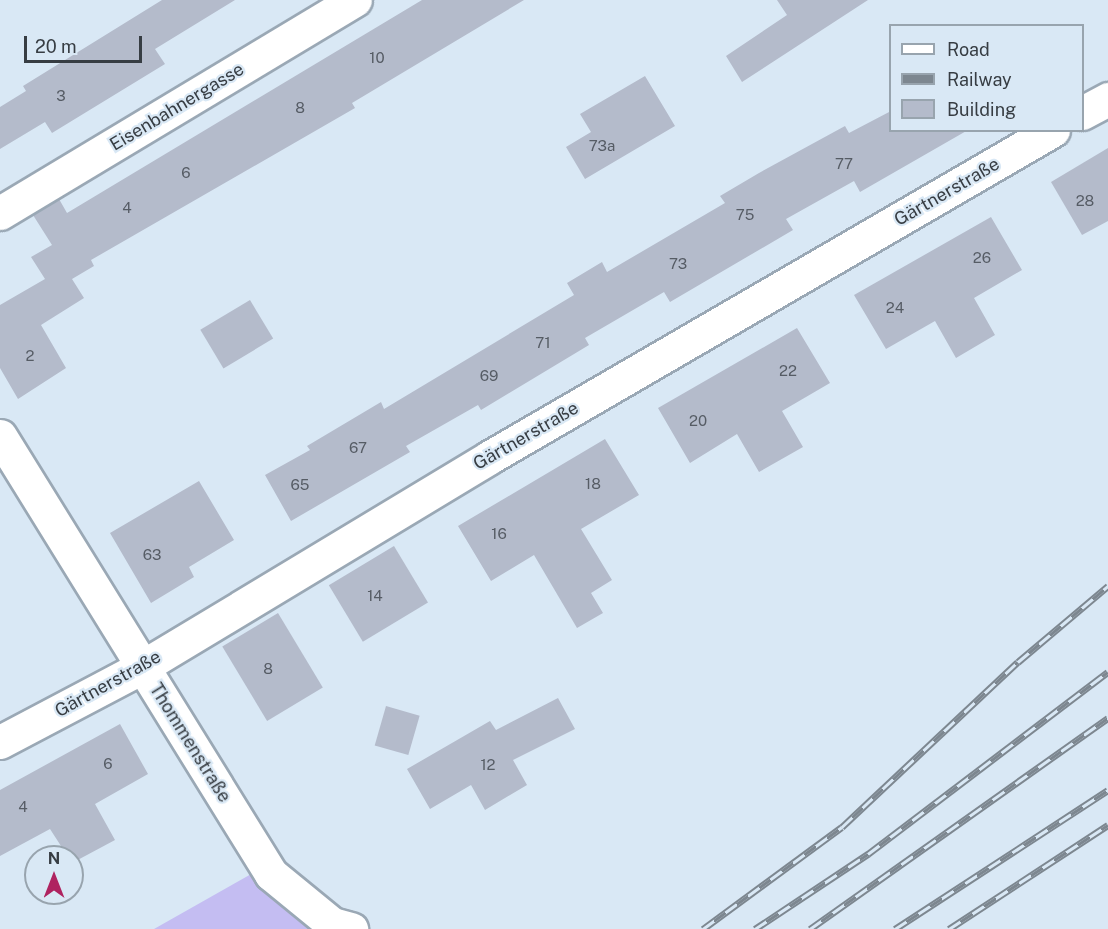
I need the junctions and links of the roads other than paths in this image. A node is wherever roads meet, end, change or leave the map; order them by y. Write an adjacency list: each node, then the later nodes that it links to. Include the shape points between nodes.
1 (355, 0): 5 (street, Eisenbahnergasse)
2 (1108, 99): 3 (street)
3 (1084, 112)
4 (1050, 132): 7 (street, Gärtnerstraße, via 490,457)
5 (0, 213)
6 (0, 436): 7 (street, Thommenstraße)
7 (142, 667): 8 (street, Gärtnerstraße); 9 (street, Thommenstraße, via 271,874 332,924)
8 (0, 742)
9 (351, 929)

